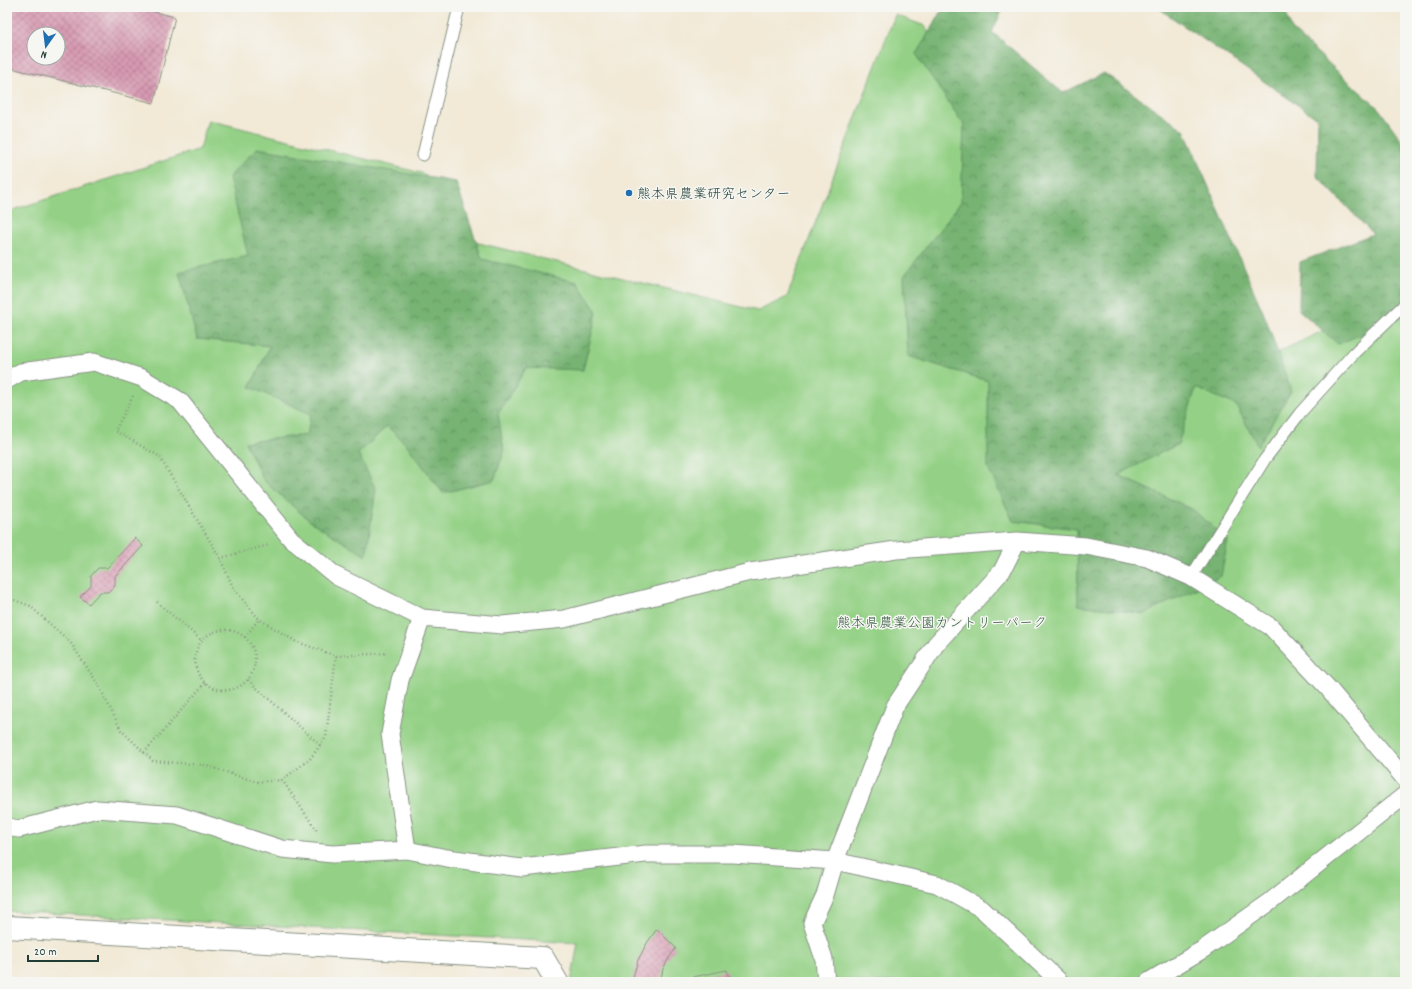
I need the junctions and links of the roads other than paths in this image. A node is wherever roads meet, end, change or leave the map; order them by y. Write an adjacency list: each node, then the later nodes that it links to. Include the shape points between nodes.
1 (458, 7): 2 (lane)
2 (423, 154)
3 (1405, 304): 6 (lane, via 1354,353 1300,413 1265,459)
4 (7, 380): 7 (street, via 21,372 94,362 142,378 180,401 291,539 336,576)
5 (1017, 541): 6 (street, via 1086,546 1147,558); 7 (street, via 896,550 750,572 564,619 502,625); 12 (street, via 1002,571 936,644 895,706)
6 (1191, 577): 8 (street, via 1271,627 1328,688)
7 (422, 618): 11 (street, via 400,680 390,734)
8 (1405, 779)
9 (1405, 794): 17 (street, via 1270,902 1202,950)
10 (7, 827): 11 (street, via 19,829 98,809 177,815 282,849 333,854)
11 (407, 850): 12 (street, via 522,868 646,854 734,854)
12 (835, 861): 15 (street, via 825,895 812,923 824,958); 16 (street, via 937,884 982,910)
13 (7, 927): 14 (street, via 543,958)
14 (557, 982)
15 (826, 982)
16 (1060, 982)
17 (1148, 982)

